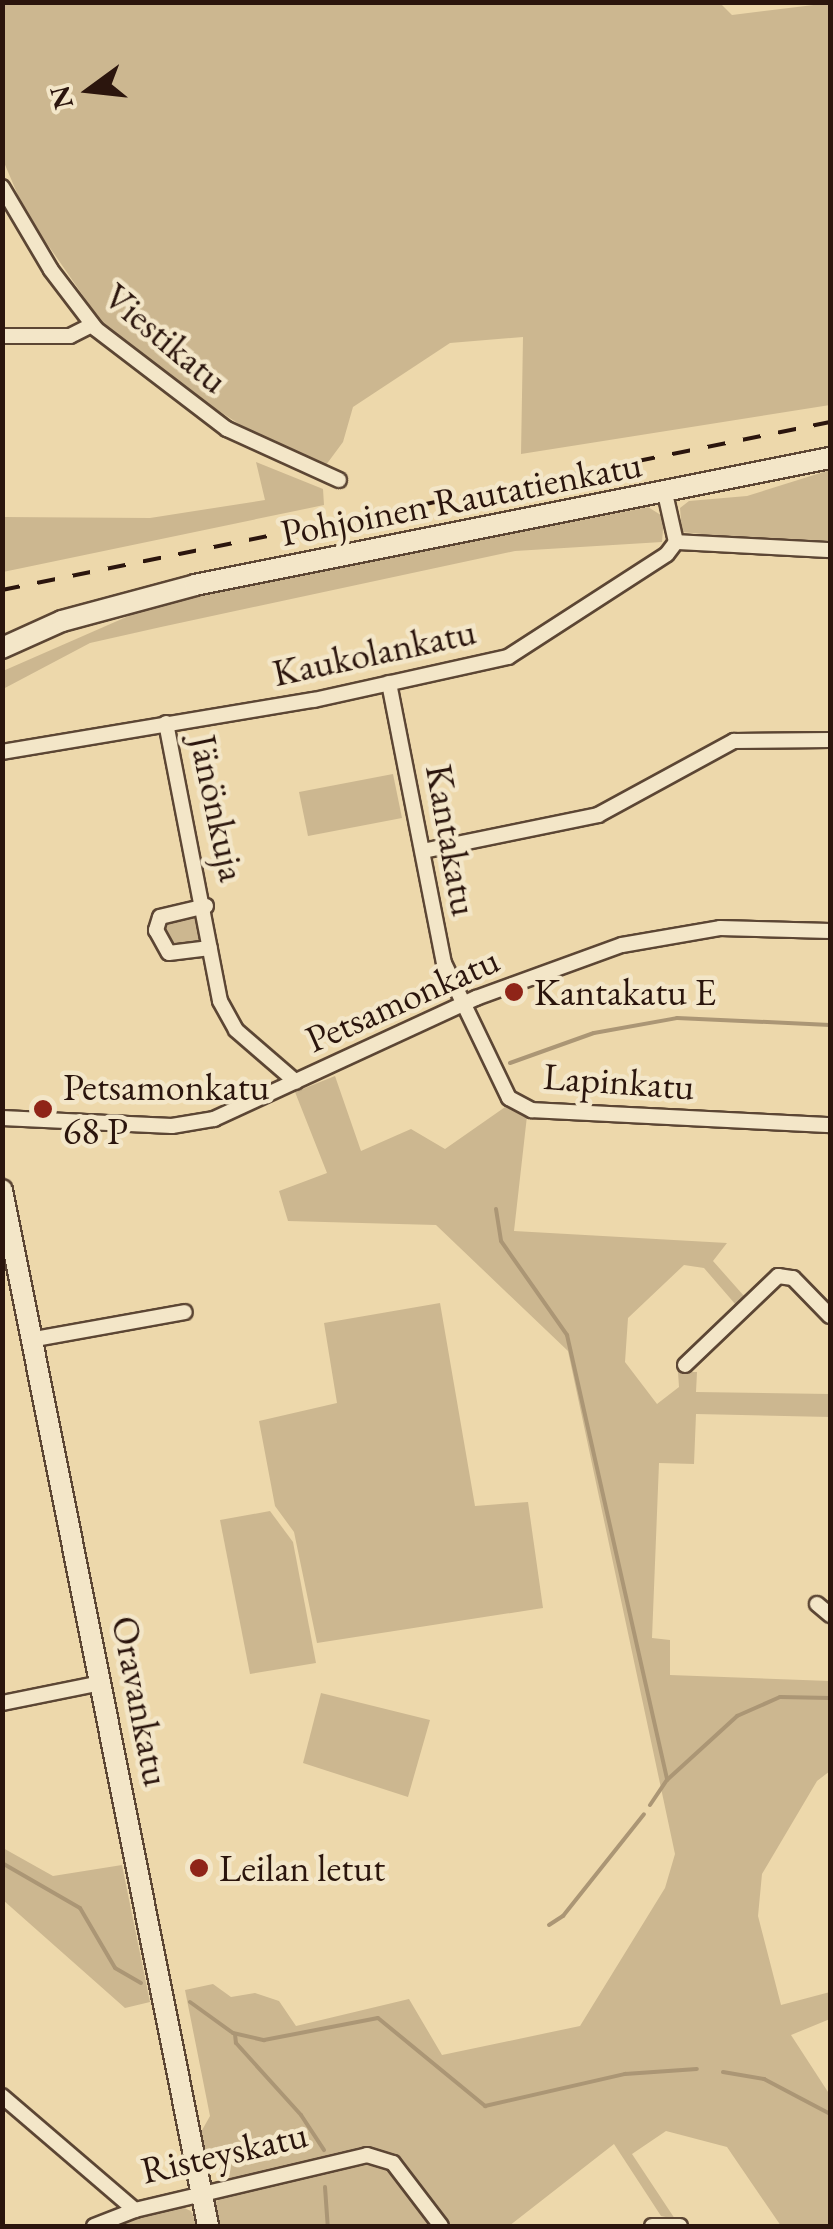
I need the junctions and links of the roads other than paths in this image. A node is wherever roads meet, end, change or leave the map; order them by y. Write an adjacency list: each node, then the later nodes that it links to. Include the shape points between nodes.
1 (2, 187): 2 (street, Viestikatu)
2 (92, 325): 3 (street, via 70,336); 5 (street, Viestikatu, via 226,429)
3 (2, 336)
4 (830, 458): 6 (street, Pohjoinen Rautatienkatu)
5 (339, 480)
6 (665, 494): 7 (street); 9 (street, Pohjoinen Rautatienkatu)
7 (676, 542): 8 (street); 12 (street, Kaukolankatu, via 654,565 520,652)
8 (830, 550)
9 (106, 609): 10 (street, Pohjoinen Rautatienkatu); 11 (street, Pohjoinen Rautatienkatu)
10 (2, 648)
11 (2, 661)
12 (390, 683): 13 (street, Kaukolankatu); 16 (street, Kantakatu)
13 (166, 724): 15 (street, Kaukolankatu); 17 (street, Jänönkuja)
14 (830, 740): 16 (street, via 734,741 598,815)
15 (2, 752)
16 (423, 851): 20 (street, Kantakatu, via 438,940)
17 (206, 906): 19 (street, Jänönkuja); 19 (street, Jänönkuja, via 160,916 156,930 169,954)
18 (830, 931): 20 (street, Petsamonkatu, via 720,928 656,935)
19 (210, 948): 21 (street, Jänönkuja, via 226,1016)
20 (463, 1004): 21 (street, Petsamonkatu); 23 (street, Lapinkatu, via 493,1074 510,1098 532,1110)
21 (296, 1082): 22 (street, Petsamonkatu, via 234,1112 183,1124)
22 (2, 1118)
23 (830, 1126)
24 (2, 1190): 25 (street, Oravankatu)
25 (12, 1285): 28 (street, Oravankatu)
26 (185, 1312): 28 (street)
27 (830, 1316): 29 (street, via 792,1278 778,1276)
28 (34, 1339): 32 (street, Oravankatu)
29 (686, 1365)
30 (817, 1604): 31 (street)
31 (830, 1615)
32 (101, 1683): 33 (street); 35 (street, Oravankatu)
33 (2, 1703)
34 (2, 2096): 36 (street, Risteyskatu)
35 (201, 2192): 36 (street, Risteyskatu); 38 (street, Oravankatu); 39 (street, Risteyskatu, via 344,2158 382,2157 407,2178)
36 (135, 2210): 37 (street)
37 (94, 2226)
38 (208, 2226)
39 (440, 2226)
40 (652, 2226): 41 (street)
41 (680, 2226)

